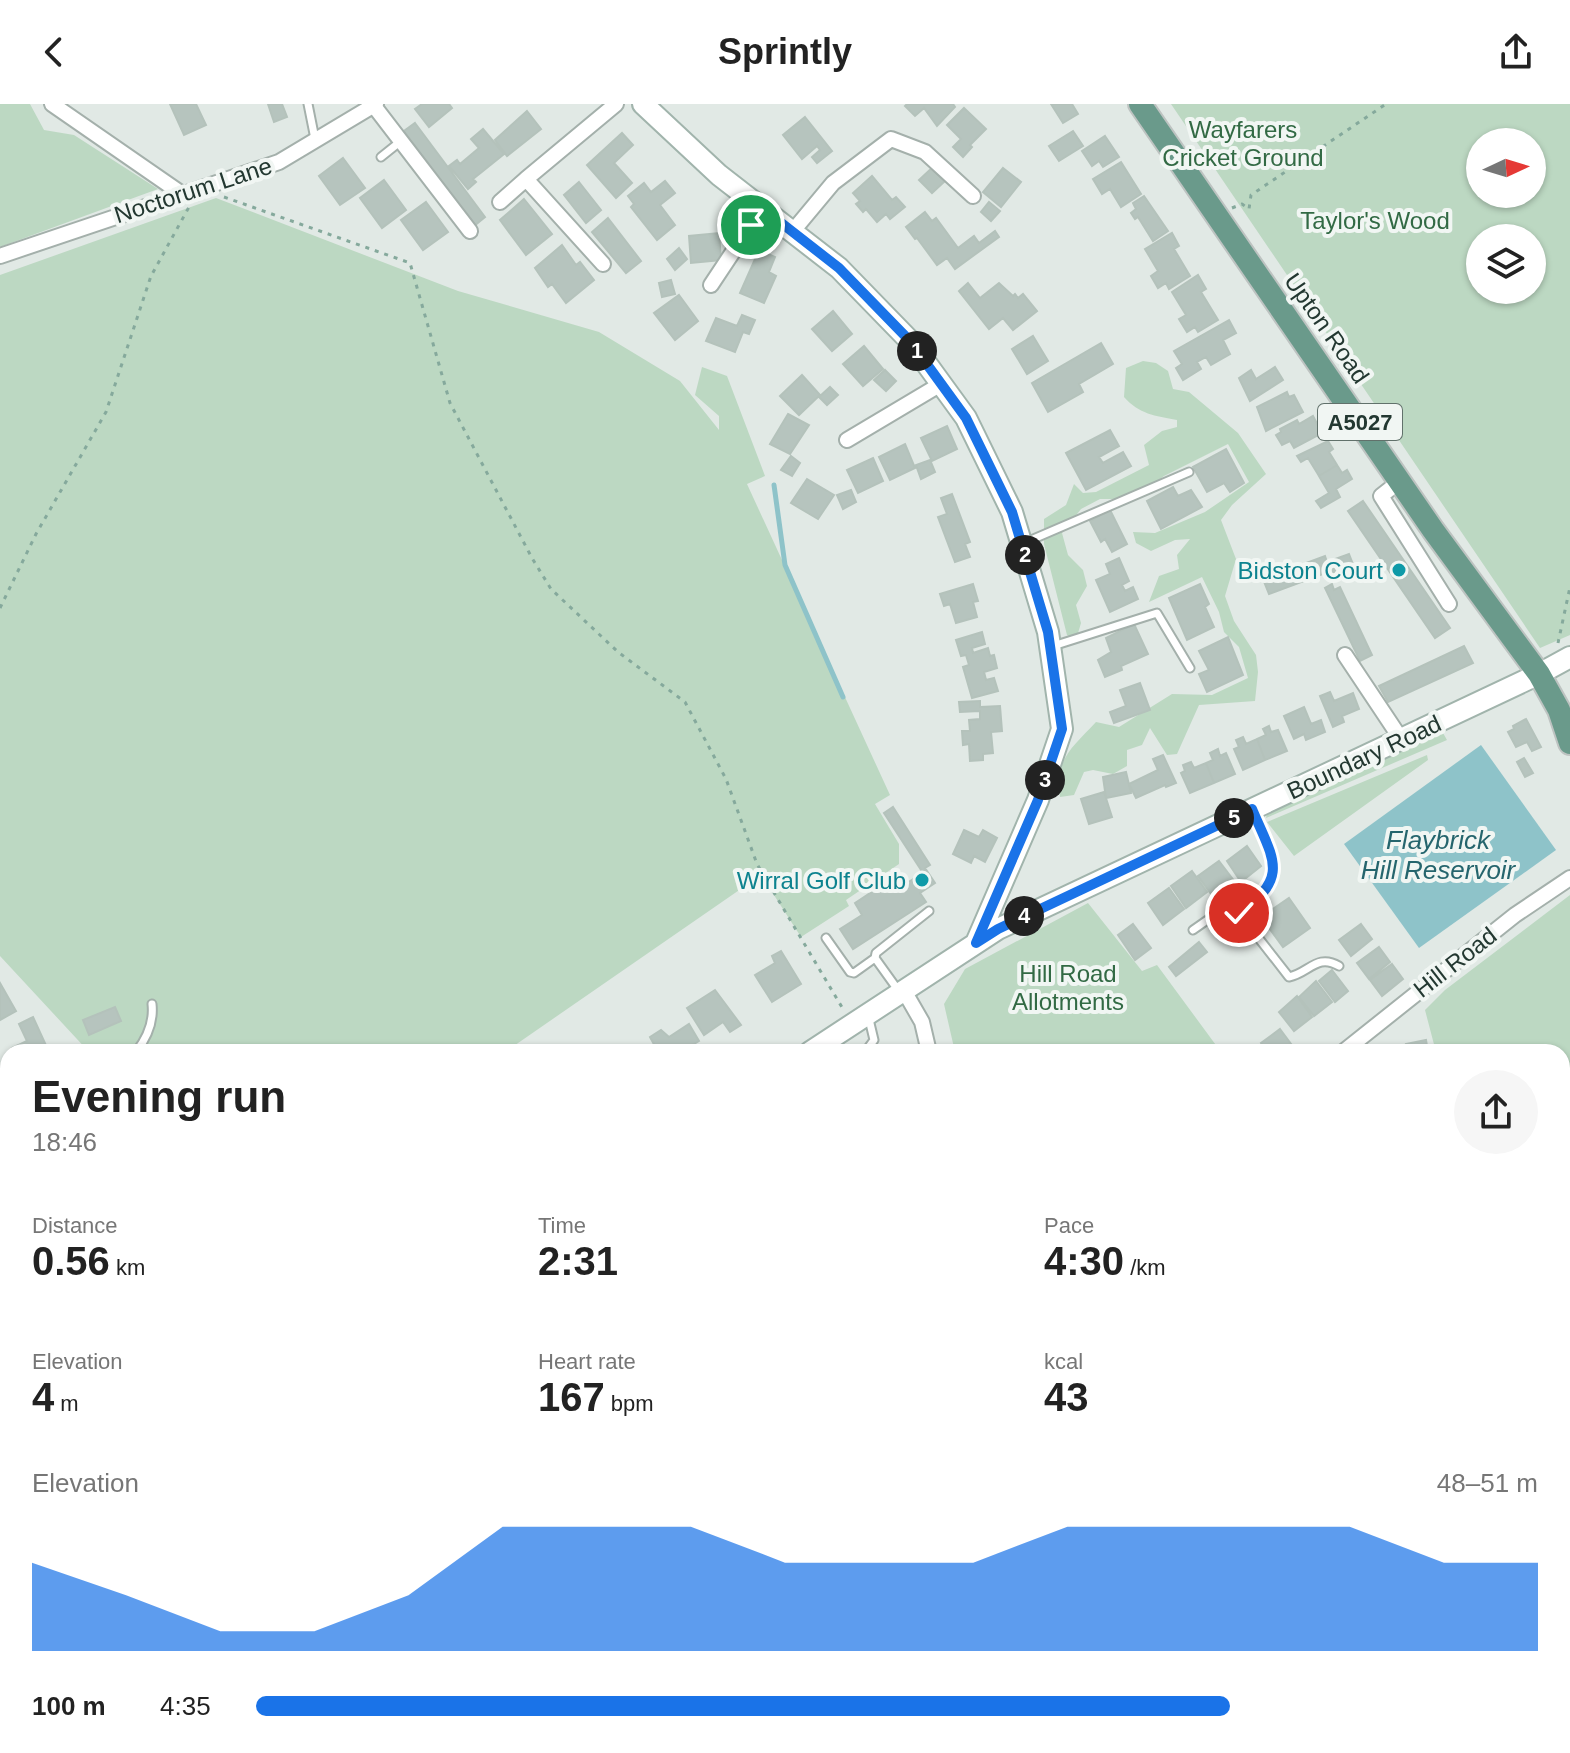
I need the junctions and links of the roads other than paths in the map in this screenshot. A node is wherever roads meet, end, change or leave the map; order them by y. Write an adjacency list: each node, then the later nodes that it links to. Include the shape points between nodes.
1 (52, 104): 11 (street)
2 (308, 104): 7 (lane)
3 (616, 104): 10 (street)
4 (643, 104): 14 (street)
5 (1140, 104): 23 (main road, Upton Road / A5027)
6 (375, 105): 7 (street, Noctorum Lane); 8 (street)
7 (316, 141): 11 (street, Noctorum Lane, via 279,162)
8 (401, 141): 9 (lane); 15 (street)
9 (381, 157)
10 (526, 179): 13 (street); 18 (street)
11 (182, 194): 17 (street, Noctorum Lane)
12 (973, 196): 16 (street, via 925,152 891,139 833,183)
13 (500, 202)
14 (762, 208): 16 (street); 19 (street)
15 (470, 231)
16 (793, 231): 20 (street, via 839,268 910,341)
17 (0, 256)
18 (603, 264)
19 (711, 285)
20 (935, 388): 21 (street); 24 (street, via 966,418)
21 (847, 440)
22 (1189, 472): 24 (lane)
23 (1400, 481): 25 (street, via 1381,496); 28 (main road, Upton Road / A5027)
24 (1022, 544): 26 (street)
25 (1449, 604)
26 (1051, 647): 29 (lane, via 1157,613); 38 (street, via 1062,729 1038,800)
27 (1345, 655): 30 (street)
28 (1554, 666): 30 (street, Boundary Road); 31 (main road, Upton Road / A5027, via 1559,710)
29 (1190, 668)
30 (1401, 739): 32 (street, Boundary Road)
31 (1570, 743)
32 (1252, 809): 35 (lane, via 1272,858 1272,879 1260,899); 38 (street, Boundary Road)
33 (1570, 878): 48 (street, Hill Road, via 1515,915)
34 (929, 911): 39 (lane)
35 (1239, 913): 36 (lane, via 1228,919 1213,916); 40 (lane, via 1289,977 1318,961)
36 (1193, 930)
37 (826, 938): 39 (lane, via 850,972)
38 (976, 943): 41 (street, Boundary Road)
39 (875, 958): 41 (lane)
40 (1339, 966)
41 (901, 990): 43 (street, Boundary Road); 47 (street, via 922,1022)
42 (152, 1004): 44 (lane)
43 (860, 1018): 45 (street, Boundary Road); 46 (lane, via 874,1040)
44 (142, 1044)
45 (822, 1044)
46 (871, 1044)
47 (927, 1044)
48 (1353, 1044)

